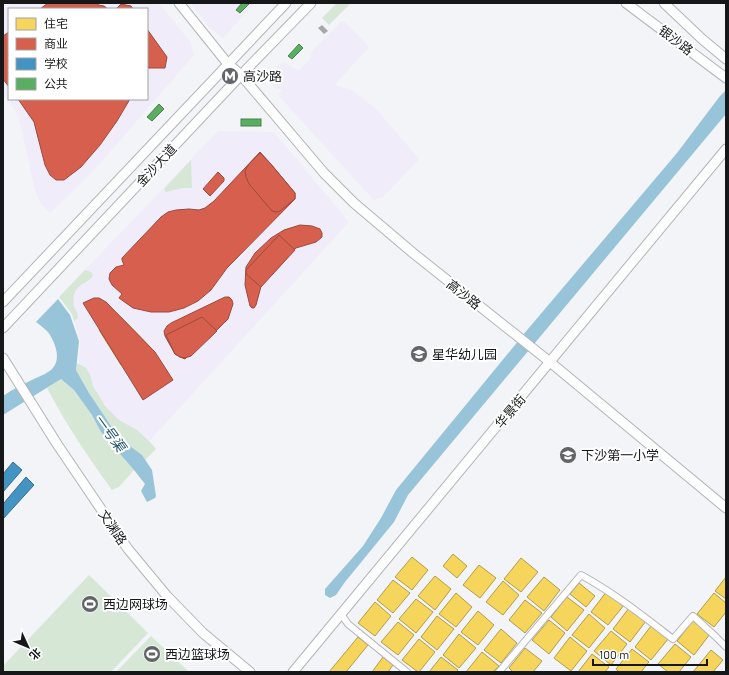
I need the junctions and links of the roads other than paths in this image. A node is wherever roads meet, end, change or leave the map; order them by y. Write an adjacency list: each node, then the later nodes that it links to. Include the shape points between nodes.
1 (179, 3): 7 (street, 高沙路)
2 (286, 3): 7 (street, 金沙大道)
3 (311, 3): 8 (street, 金沙大道)
4 (626, 3): 9 (street, 银沙路)
5 (664, 3): 6 (street, 银沙路)
6 (726, 59)
7 (228, 64): 8 (street, 高沙路); 11 (street, 金沙大道)
8 (240, 75): 12 (street, 金沙大道); 14 (street, 高沙路, via 324,173 354,203)
9 (726, 78)
10 (726, 149): 14 (street, 华景街)
11 (3, 302)
12 (3, 328)
13 (3, 358): 18 (street, 文渊路, via 128,549 167,596 203,633)
14 (550, 362): 15 (street, 高沙路); 16 (street, 华景街)
15 (726, 508)
16 (341, 614): 19 (street, 华景街); 20 (street, via 348,624)
17 (726, 647): 21 (street, via 693,616 673,639 581,574)
18 (250, 672)
19 (293, 672)
20 (407, 672)
21 (499, 672)

